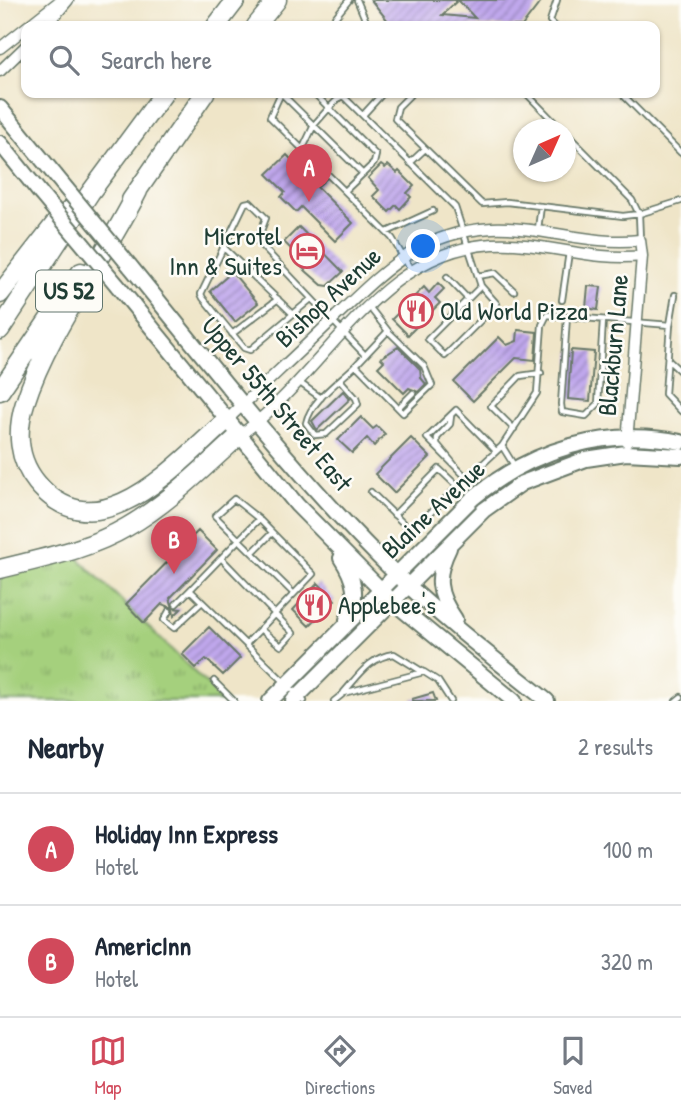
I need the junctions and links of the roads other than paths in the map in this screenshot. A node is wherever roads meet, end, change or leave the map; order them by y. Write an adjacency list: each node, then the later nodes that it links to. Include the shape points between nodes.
1 (61, 0): 8 (street)
2 (68, 0): 9 (street)
3 (236, 0): 10 (highway)
4 (276, 0): 11 (highway)
5 (349, 0): 12 (lane)
6 (357, 0): 13 (lane)
7 (557, 0): 14 (lane)
8 (34, 21)
9 (50, 21)
10 (220, 21)
11 (260, 21)
12 (332, 21)
13 (366, 21)
14 (549, 21)
15 (21, 31): 16 (street)
16 (0, 48)
17 (21, 51): 18 (street)
18 (0, 71)
19 (160, 98): 44 (highway, US 52)
20 (202, 98): 42 (highway, US 52)
21 (279, 98): 37 (lane, via 271,117)
22 (286, 98): 34 (lane)
23 (319, 98): 31 (lane)
24 (338, 98): 31 (lane)
25 (345, 98): 32 (lane)
26 (378, 98): 32 (lane)
27 (407, 98): 38 (lane, via 395,119)
28 (531, 98): 33 (lane)
29 (626, 98): 39 (lane)
30 (0, 108): 92 (street, Upper 55th Street East, bridge)
31 (329, 108): 34 (lane); 41 (lane, via 376,155)
32 (363, 115): 40 (lane)
33 (552, 119)
34 (314, 125): 37 (lane); 41 (lane)
35 (576, 143): 48 (lane, via 632,200)
36 (0, 144): 96 (street, Upper 55th Street East, bridge)
37 (303, 149): 43 (lane)
38 (425, 149): 40 (lane); 46 (lane, via 482,204)
39 (681, 153)
40 (410, 163): 51 (lane, via 455,207)
41 (363, 174): 43 (lane)
42 (138, 191): 89 (highway, US 52); 96 (highway, via 34,380 20,424 22,455 36,481 58,502 72,510 107,510 139,495)
43 (345, 191): 50 (lane)
44 (90, 193): 63 (highway, via 57,220); 76 (highway, US 52)
45 (681, 201): 48 (lane)
46 (541, 206): 48 (lane); 49 (lane)
47 (433, 211): 50 (lane)
48 (639, 214): 52 (lane)
49 (538, 230): 51 (street, Bishop Avenue, via 490,228); 52 (street, Bishop Avenue, via 600,241)
50 (387, 232): 57 (lane)
51 (463, 233): 54 (lane); 57 (street, Bishop Avenue)
52 (640, 240): 56 (street, Blackburn Lane)
53 (223, 247): 65 (lane); 66 (lane, via 250,201 266,218 257,241); 79 (lane, via 201,294)
54 (466, 248): 55 (street, Bishop Avenue, via 516,244); 58 (street, Bishop Avenue); 59 (lane)
55 (569, 251): 56 (street, Bishop Avenue); 68 (lane)
56 (642, 256): 73 (street, Blackburn Lane)
57 (403, 257): 58 (lane); 74 (street, Bishop Avenue, via 374,278)
58 (411, 270): 69 (street, Bishop Avenue)
59 (478, 276): 61 (lane); 62 (lane, via 495,272)
60 (447, 277): 67 (lane)
61 (481, 286): 67 (lane); 67 (lane, via 497,304 445,356 428,338)
62 (514, 291)
63 (0, 294)
64 (675, 295): 75 (lane)
65 (278, 299): 70 (lane); 79 (lane)
66 (311, 299): 70 (lane); 74 (lane)
67 (468, 299)
68 (562, 300)
69 (368, 306): 77 (lane); 78 (street, Bishop Avenue)
70 (293, 314): 79 (lane, via 250,350)
71 (567, 317): 72 (lane); 72 (lane, via 562,412 586,416 598,404); 84 (lane, via 547,315 542,326)
72 (603, 320): 73 (lane)
73 (636, 321): 75 (lane); 100 (street, Blackburn Lane)
74 (331, 322): 78 (lane); 92 (street, Bishop Avenue)
75 (670, 325): 81 (lane)
76 (0, 330)
77 (388, 331): 80 (lane); 85 (lane)
78 (343, 333): 80 (lane); 87 (street, Bishop Avenue)
79 (232, 334)
80 (365, 355): 82 (lane)
81 (668, 359): 83 (lane); 94 (lane, via 665,394)
82 (356, 365): 86 (lane); 93 (lane)
83 (681, 372)
84 (541, 373): 98 (lane, via 537,393); 98 (lane, via 520,376 491,406)
85 (429, 376): 88 (lane); 93 (lane, via 432,385 428,390)
86 (340, 380): 91 (lane); 91 (lane, via 358,404 326,434 315,435 306,423)
87 (300, 382): 91 (lane); 97 (street, Bishop Avenue)
88 (424, 382)
89 (0, 391)
90 (413, 393): 93 (lane)
91 (321, 398)
92 (243, 405): 96 (street, Bishop Avenue); 97 (street, Upper 55th Street East)
93 (400, 410)
94 (681, 411)
95 (451, 415): 103 (lane, via 456,410); 107 (lane, via 450,424 437,438); 107 (lane, via 427,439)
96 (227, 420): 99 (street, Upper 55th Street East)
97 (258, 422): 99 (street, Bishop Avenue); 121 (street, Upper 55th Street East)
98 (514, 429): 102 (lane)
99 (240, 435): 114 (street, Upper 55th Street East); 120 (highway, via 159,506 125,529 73,551)
100 (627, 437): 101 (street, Blaine Avenue); 104 (street, Blackburn Lane); 106 (street, Blaine Avenue, via 561,449)
101 (681, 442)
102 (502, 446): 103 (lane); 106 (lane)
103 (496, 451): 108 (lane)
104 (626, 453): 105 (street, Blaine Avenue); 109 (street, Blaine Avenue, via 567,464)
105 (681, 456)
106 (516, 468): 109 (lane); 121 (street, Blaine Avenue, via 473,498)
107 (458, 470): 108 (lane)
108 (466, 477): 110 (lane)
109 (524, 482): 117 (street, Blaine Avenue, via 484,510)
110 (457, 486): 112 (lane, via 415,527 407,527); 112 (lane, via 439,469)
111 (371, 492): 112 (lane)
112 (394, 514)
113 (259, 519): 115 (lane); 116 (lane); 116 (lane, via 233,499 215,516)
114 (323, 531): 124 (street, Upper 55th Street East); 130 (street, via 355,586 352,611)
115 (272, 533): 118 (lane); 123 (lane, via 313,574)
116 (239, 539): 118 (lane); 119 (lane)
117 (453, 540): 121 (street, Blaine Avenue); 131 (street, via 442,561 438,585)
118 (253, 552): 123 (lane)
119 (222, 558): 122 (lane); 128 (lane)
120 (0, 569)
121 (403, 580): 124 (street, Blaine Avenue); 131 (street, Upper 55th Street East)
122 (190, 590): 125 (lane); 126 (lane)
123 (294, 594): 128 (lane)
124 (386, 595): 130 (street); 138 (street); 143 (street, Upper 55th Street East)
125 (202, 601): 127 (lane, via 174,628 164,620); 132 (lane)
126 (176, 604)
127 (169, 611)
128 (276, 612): 129 (lane); 129 (lane, via 292,628 285,645 277,645)
129 (260, 629): 132 (lane)
130 (341, 631): 135 (street)
131 (468, 638): 144 (street, Upper 55th Street East)
132 (246, 644): 135 (lane)
133 (424, 672): 136 (lane); 136 (lane, via 404,657 383,655 370,662); 142 (lane, via 438,681)
134 (214, 681): 139 (lane)
135 (286, 685): 138 (lane); 140 (street)
136 (344, 693): 141 (lane)
137 (681, 697): 145 (lane)
138 (298, 699)
139 (234, 701)
140 (270, 701)
141 (334, 701)
142 (451, 701)
143 (514, 701)
144 (547, 701)
145 (676, 701)

